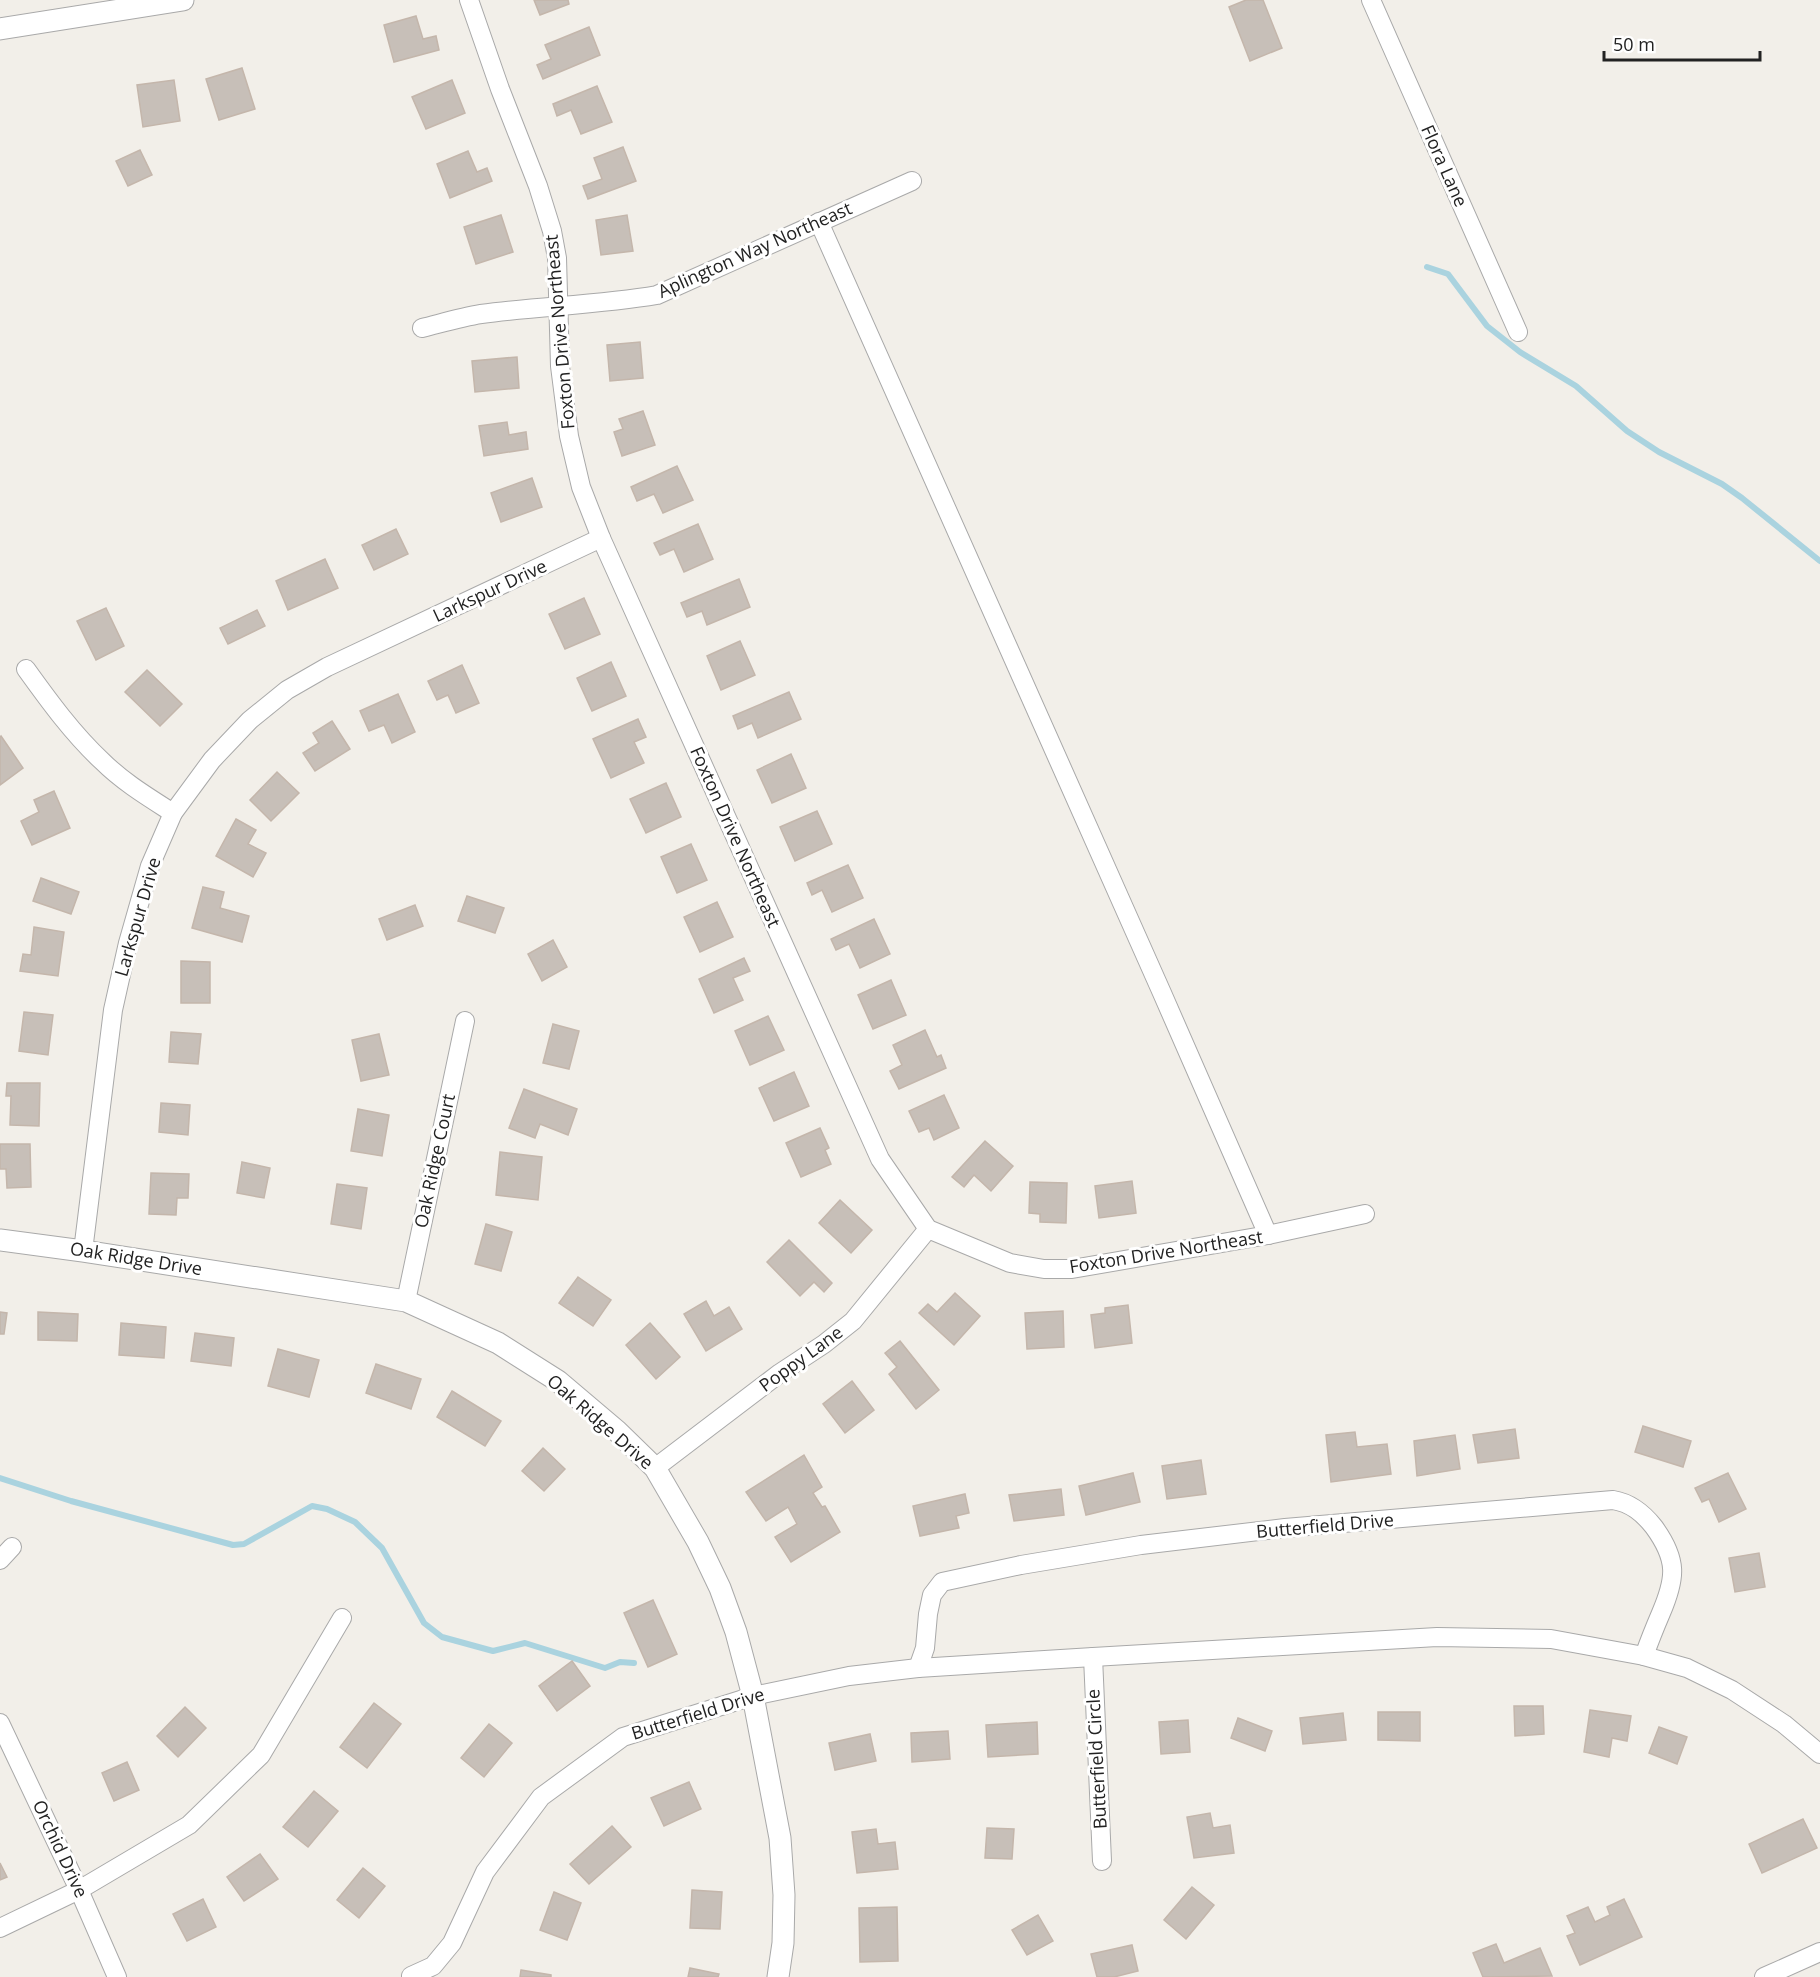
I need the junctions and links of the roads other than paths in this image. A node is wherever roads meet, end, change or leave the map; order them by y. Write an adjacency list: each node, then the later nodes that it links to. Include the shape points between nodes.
1 (183, 0): 4 (street)
2 (469, 0): 7 (street, Foxton Drive Northeast, via 552,231)
3 (1371, 0): 9 (street, Flora Lane)
4 (0, 29)
5 (912, 181): 6 (street, Aplington Way Northeast)
6 (819, 222): 7 (street, Aplington Way Northeast, via 657,295 620,302); 16 (street)
7 (558, 305): 8 (street, Aplington Way Northeast, via 479,315); 10 (street, Foxton Drive Northeast, via 560,366 569,436 581,487)
8 (422, 328)
9 (1518, 332)
10 (601, 538): 12 (street, Larkspur Drive, via 327,667 287,690 250,720 212,760); 15 (street, Foxton Drive Northeast, via 880,1159)
11 (26, 669): 12 (street, via 102,762)
12 (173, 813): 18 (street, Larkspur Drive, via 150,866 113,1010)
13 (465, 1021): 19 (street, Oak Ridge Court)
14 (1365, 1214): 16 (street, Foxton Drive Northeast)
15 (928, 1228): 16 (street, Foxton Drive Northeast, via 1010,1263 1044,1269 1072,1269); 20 (street, Poppy Lane, via 853,1321)
16 (1268, 1235)
17 (0, 1240): 18 (street, Oak Ridge Drive)
18 (82, 1251): 19 (street, Oak Ridge Drive)
19 (405, 1301): 20 (street, Oak Ridge Drive, via 498,1343 558,1381)
20 (655, 1468): 25 (street, Oak Ridge Drive, via 720,1588)
21 (342, 1618): 29 (street, via 261,1755 189,1825)
22 (1644, 1656): 23 (street, Butterfield Drive, via 1551,1639 1437,1636); 24 (street, Butterfield Drive, via 1668,1596 1673,1570 1668,1551 1647,1518 1613,1500 1285,1528 1142,1545 942,1582 932,1595 925,1648); 27 (street, Butterfield Drive, via 1688,1668 1732,1690 1784,1724)
23 (1093, 1657): 24 (street, Butterfield Drive); 28 (street, Butterfield Circle)
24 (918, 1668): 25 (street, Butterfield Drive, via 849,1676)
25 (753, 1696): 32 (street, Butterfield Drive, via 623,1737 541,1797 485,1872 452,1943 432,1966); 34 (street, Oak Ridge Drive, via 780,1838 784,1895)
26 (0, 1723): 29 (street, Orchid Drive)
27 (1820, 1754)
28 (1102, 1860)
29 (79, 1890): 30 (street); 33 (street, Orchid Drive)
30 (0, 1928)
31 (1820, 1952): 35 (street)
32 (411, 1976)
33 (117, 1977)
34 (778, 1977)
35 (1764, 1977)

